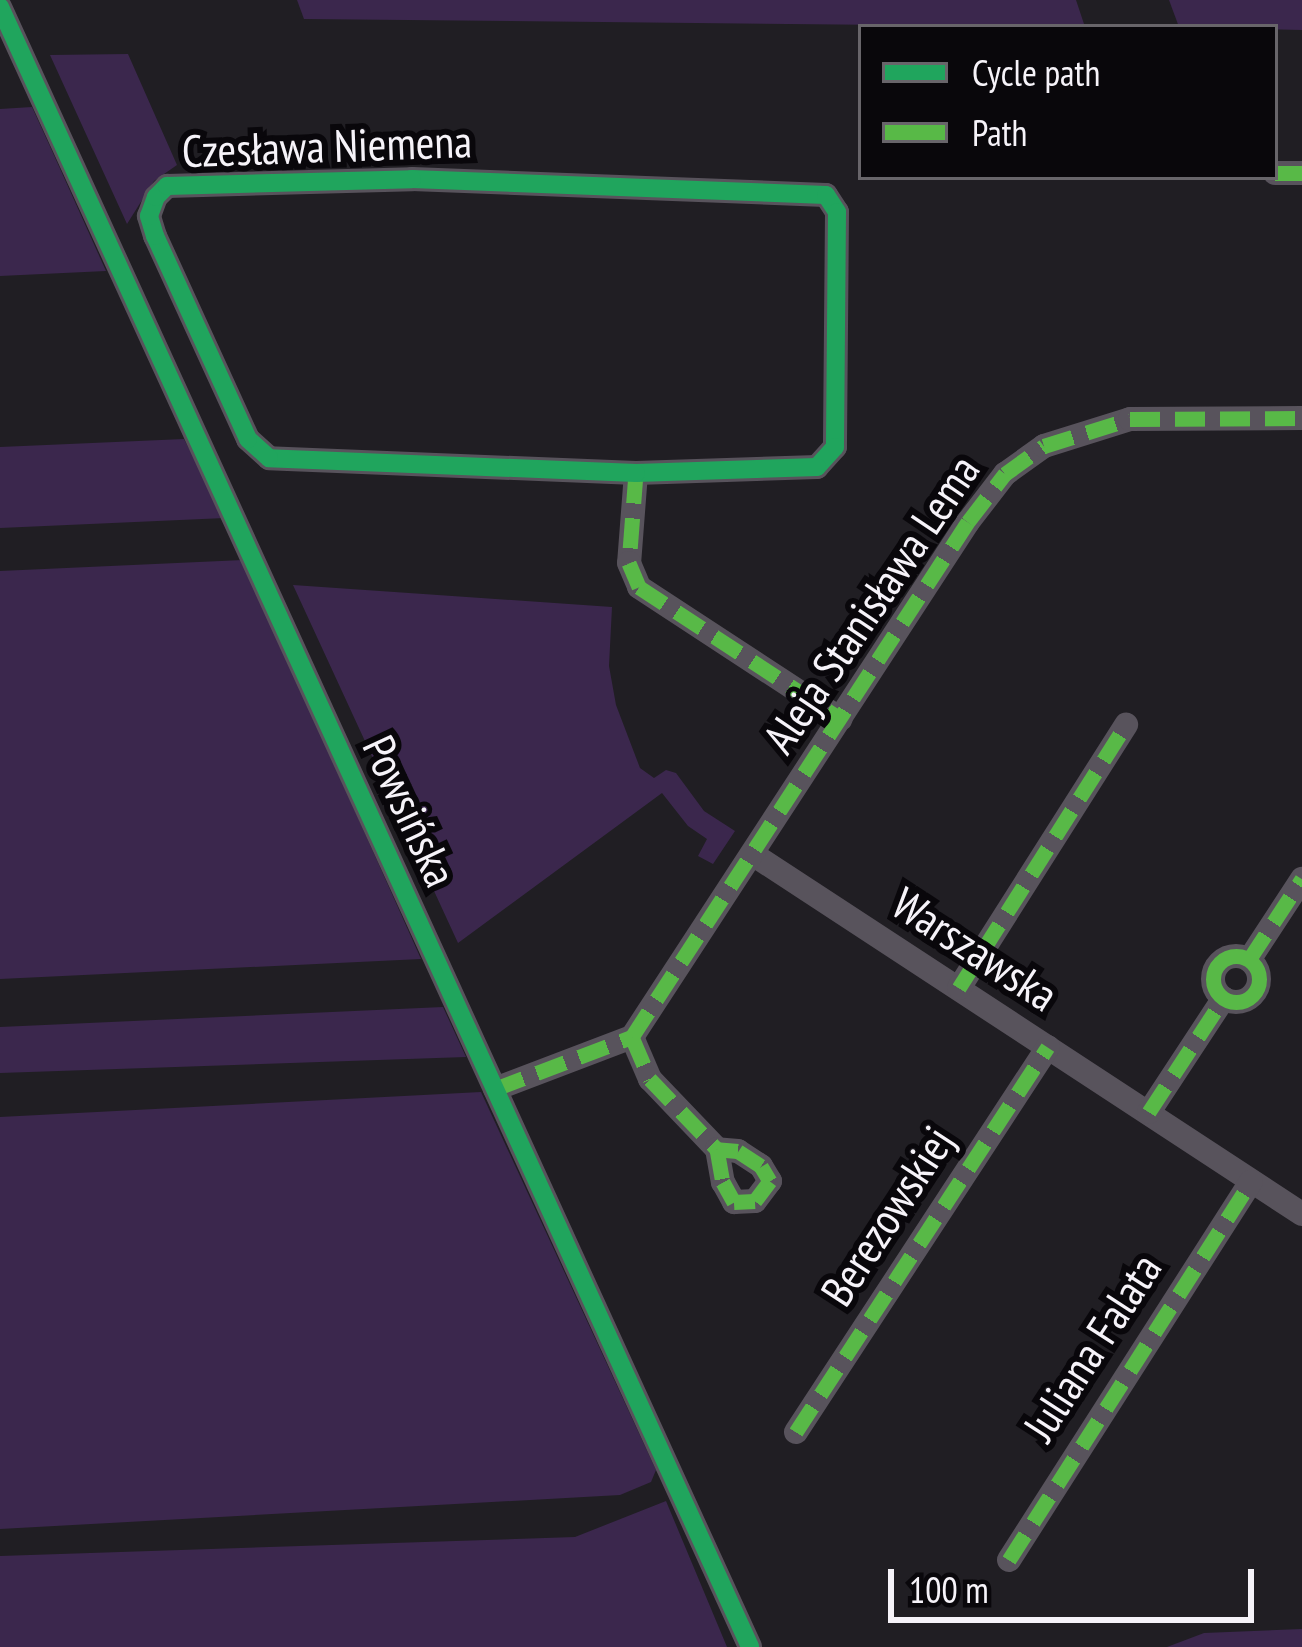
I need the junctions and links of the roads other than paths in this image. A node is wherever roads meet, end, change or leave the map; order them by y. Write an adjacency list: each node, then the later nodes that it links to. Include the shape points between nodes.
1 (0, 7): 11 (street, Powsińska)
2 (1302, 418): 4 (street, Aleja Stanisława Lema, via 1130,419 1044,446 1005,474 968,522)
3 (636, 473): 3 (street, Czesława Niemena, via 817,467 835,447 837,212 826,195 500,179 167,186 156,197 149,216 155,236 248,439 269,458); 4 (street, via 629,563 639,587)
4 (841, 719): 6 (street, Aleja Stanisława Lema)
5 (1126, 724): 8 (street)
6 (754, 855): 8 (street, Warszawska); 9 (street, Aleja Stanisława Lema)
7 (1302, 879): 12 (street, via 1249,960 1260,978 1253,995 1236,1003 1224,998)
8 (959, 988): 10 (street, Warszawska)
9 (632, 1037): 11 (street); 13 (street, via 650,1079)
10 (1048, 1047): 12 (street, Warszawska); 16 (street, Berezowskiej)
11 (495, 1089): 18 (street, Powsińska)
12 (1149, 1112): 14 (street, Warszawska)
13 (717, 1149)
14 (1251, 1182): 15 (street, Warszawska); 17 (street, Juliana Falata)
15 (1302, 1214)
16 (796, 1432)
17 (1009, 1560)
18 (751, 1647)

